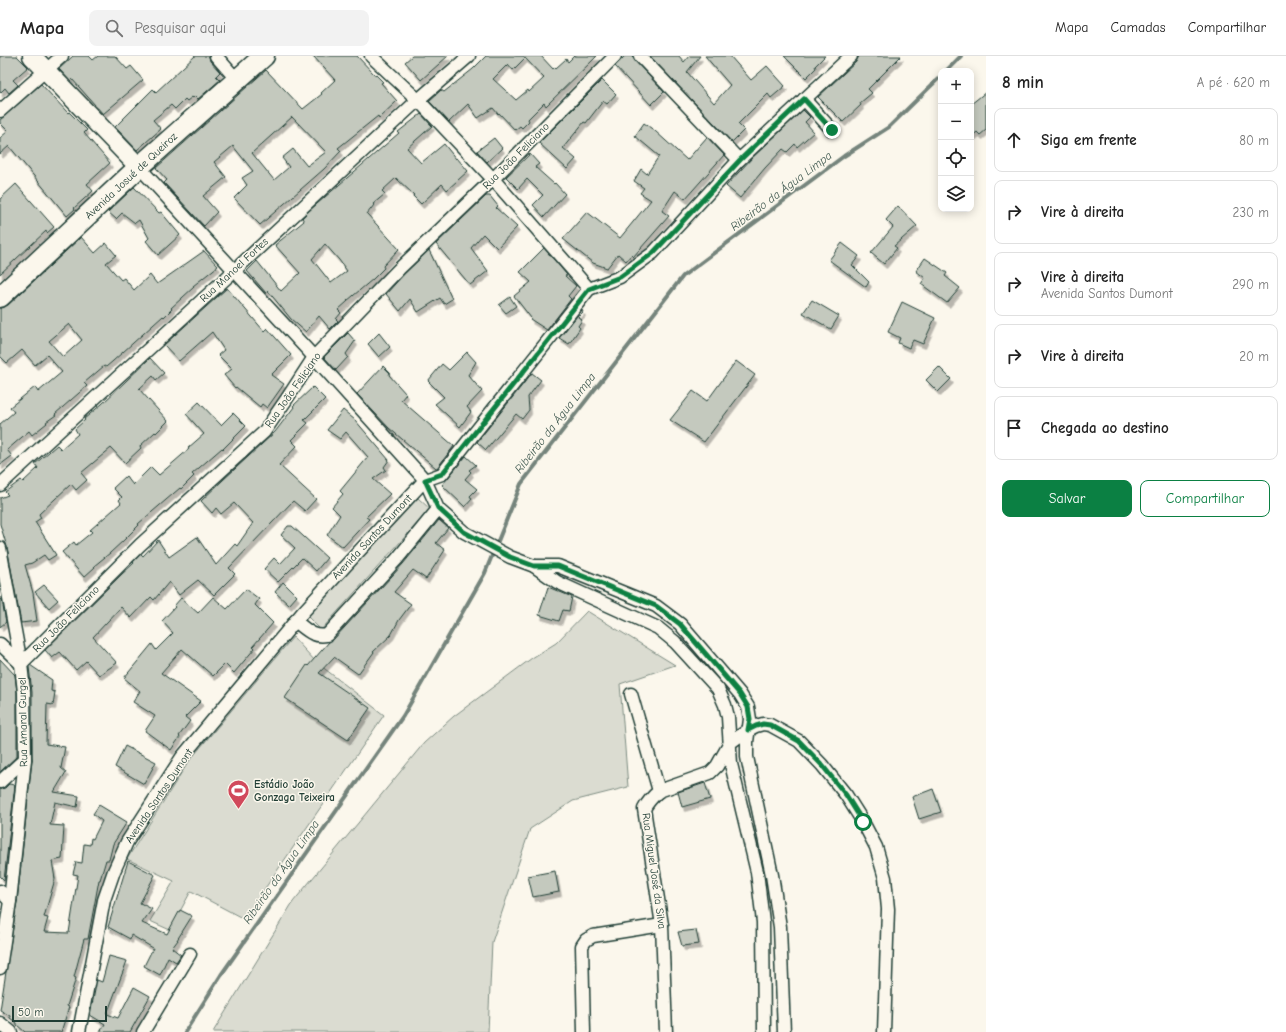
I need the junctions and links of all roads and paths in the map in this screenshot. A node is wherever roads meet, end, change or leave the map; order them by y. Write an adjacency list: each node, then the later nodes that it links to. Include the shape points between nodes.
1 (32, 56): 10 (main road)
2 (62, 56): 10 (street)
3 (216, 56): 11 (street)
4 (264, 56): 11 (main road, Avenida Josué de Queiroz)
5 (371, 56): 13 (street)
6 (469, 56): 13 (street, Rua Manoel Fortes)
7 (614, 56): 18 (street, Rua João Feliciano)
8 (640, 56): 16 (street)
9 (851, 56): 12 (street)
10 (46, 71): 14 (street); 17 (main road)
11 (237, 80): 17 (main road, Avenida Josué de Queiroz)
12 (804, 99): 15 (street); 16 (street)
13 (418, 100): 18 (street); 19 (street, Rua Manoel Fortes)
14 (0, 111)
15 (832, 130)
16 (740, 160): 20 (street, via 653,253 620,277)
17 (139, 167): 19 (street); 21 (main road, Avenida Josué de Queiroz)
18 (493, 179): 20 (street); 22 (street, Rua João Feliciano)
19 (235, 270): 22 (street); 24 (street, Rua Manoel Fortes)
20 (589, 289): 23 (street, Avenida Santos Dumont, via 442,474)
21 (0, 297)
22 (314, 357): 23 (street); 30 (street, Rua João Feliciano, via 264,432 140,545)
23 (425, 480): 25 (street); 28 (street, Avenida Santos Dumont)
24 (0, 485)
25 (438, 508): 27 (street, via 464,532 510,557); 28 (street, via 397,560 327,635 320,637 312,634)
26 (0, 548): 30 (street, Rua Amaral Gurgel)
27 (534, 566): 32 (street, via 558,566 656,606 680,624 740,694 748,707); 33 (street, via 557,582 658,628 675,642 718,689 728,717)
28 (295, 622): 44 (street, Avenida Santos Dumont, via 182,758 127,842 104,900)
29 (0, 644): 30 (street)
30 (21, 664): 34 (street, Rua Amaral Gurgel)
31 (631, 694): 36 (street)
32 (748, 730): 33 (street); 49 (street, via 747,757 772,875 780,927); 50 (street, via 763,724 770,725 799,741 846,795 876,847 885,878 888,909)
33 (730, 743): 36 (street, via 710,773); 48 (street, via 731,764 757,872 763,922)
34 (25, 759): 35 (street); 38 (street, Rua Amaral Gurgel)
35 (0, 782)
36 (659, 791): 39 (street, Rua Miguel José da Silva, via 651,797 644,809)
37 (0, 891): 38 (street)
38 (10, 901): 41 (street, Rua Amaral Gurgel)
39 (662, 924): 46 (street, via 593,936 586,940 582,946); 47 (street, Rua Miguel José da Silva)
40 (190, 954): 45 (street)
41 (0, 968)
42 (0, 1023): 43 (street)
43 (11, 1032)
44 (79, 1032)
45 (143, 1032)
46 (584, 1032)
47 (666, 1032)
48 (764, 1032)
49 (784, 1032)
50 (884, 1032)

